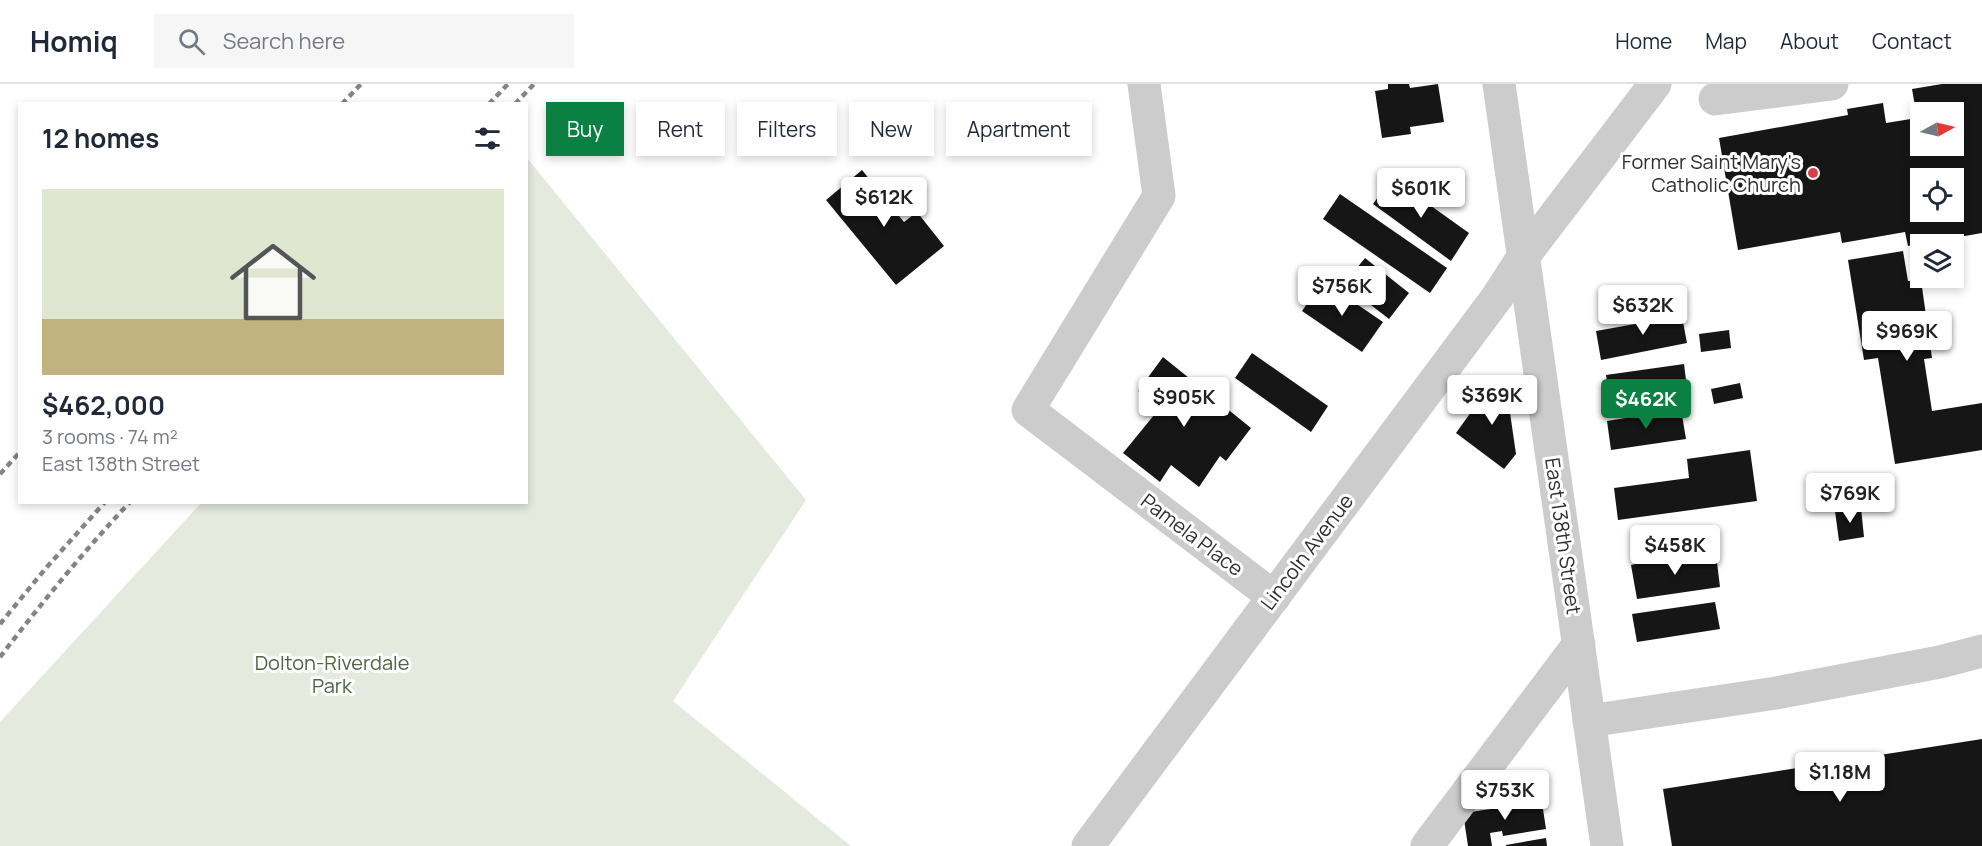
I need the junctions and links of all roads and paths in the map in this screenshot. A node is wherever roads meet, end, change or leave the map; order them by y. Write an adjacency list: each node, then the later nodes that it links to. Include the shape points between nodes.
1 (1144, 84): 7 (street, Pamela Place, via 1159,196 1028,410)
2 (1498, 84): 6 (street, East 138th Street)
3 (1655, 84): 6 (street, Lincoln Avenue)
4 (1832, 84): 5 (street)
5 (1715, 99)
6 (1523, 257): 7 (street, Lincoln Avenue); 8 (street, East 138th Street)
7 (1274, 597): 11 (street, Lincoln Avenue)
8 (1579, 644): 10 (street, East 138th Street); 12 (street)
9 (1982, 651): 10 (street, via 1776,693)
10 (1589, 721): 13 (street, East 138th Street)
11 (1088, 846)
12 (1427, 846)
13 (1607, 846)

